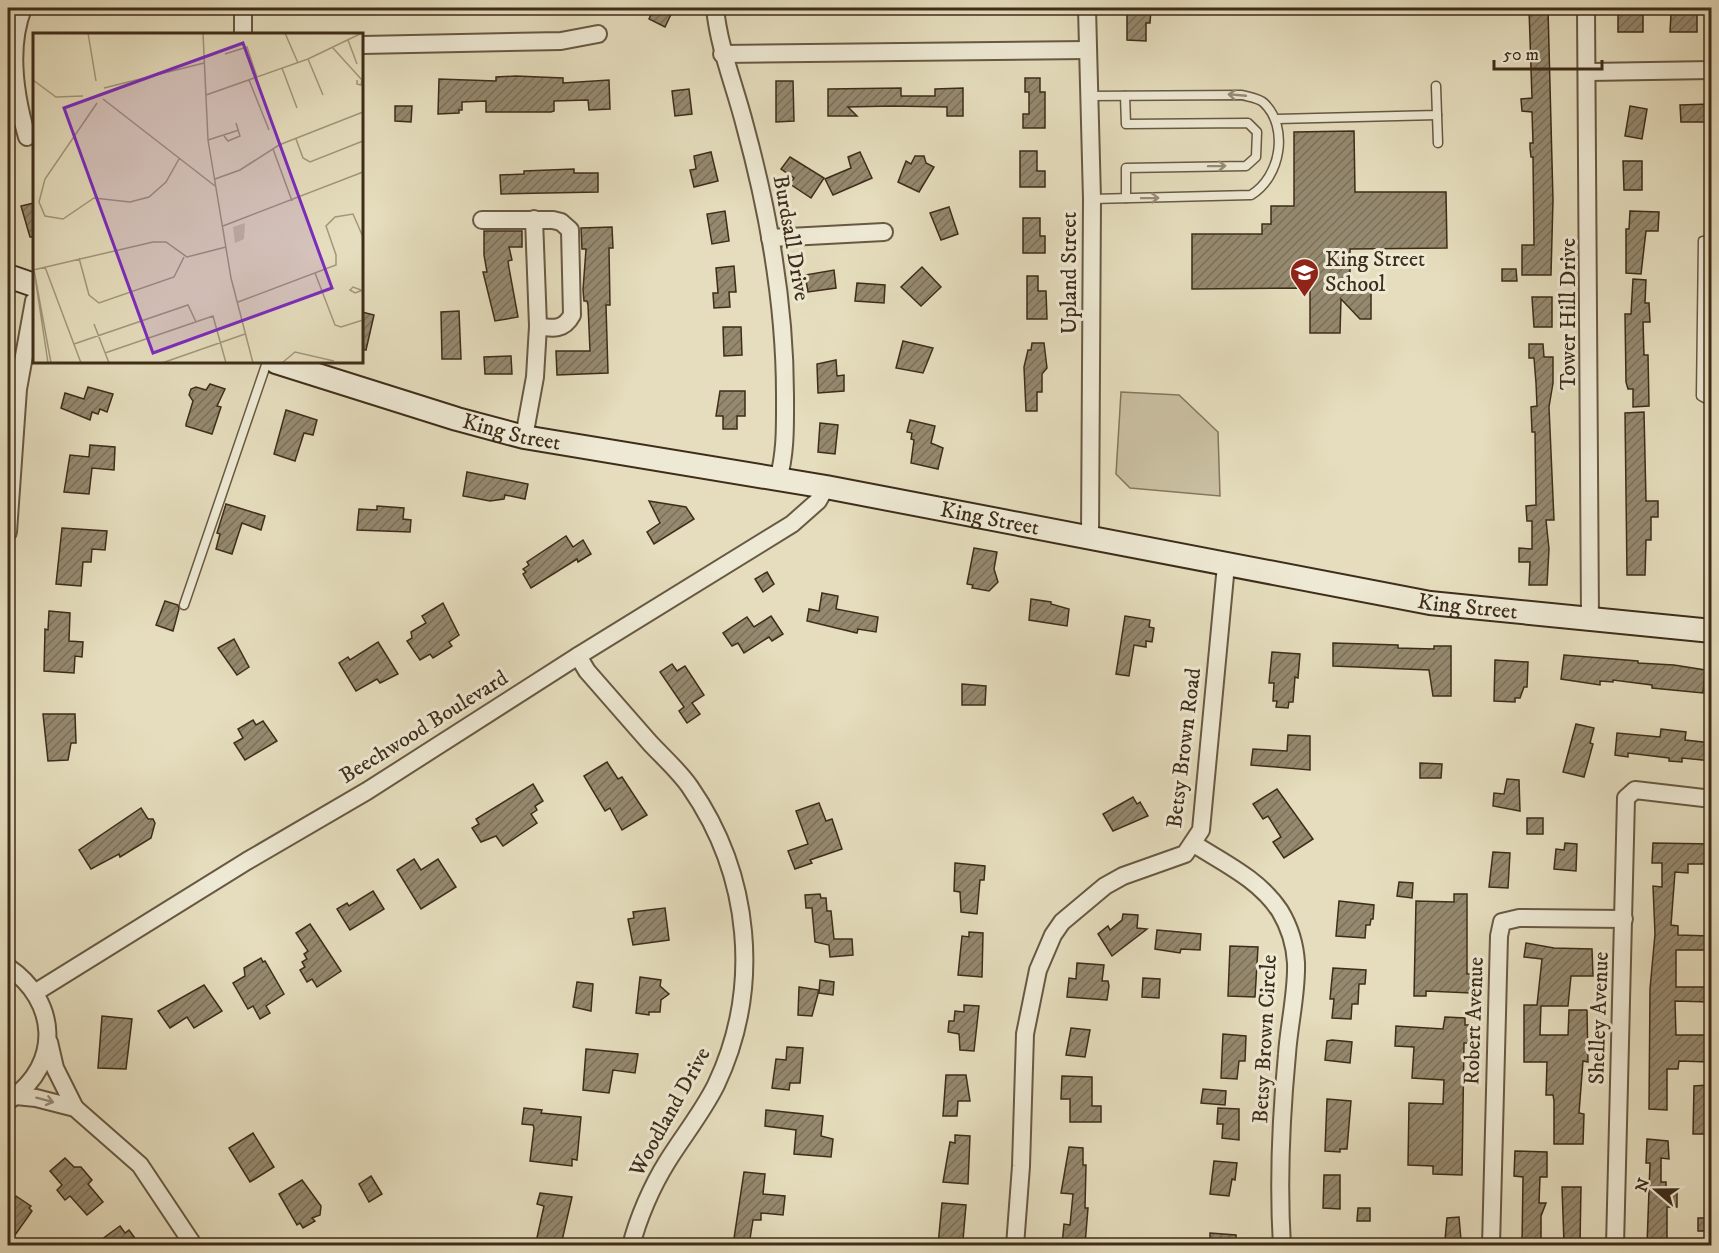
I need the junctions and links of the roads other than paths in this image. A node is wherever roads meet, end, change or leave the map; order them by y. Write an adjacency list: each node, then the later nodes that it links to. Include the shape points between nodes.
1 (23, 8): 18 (street, via 14,65 17,103)
2 (243, 8): 6 (street)
3 (715, 8): 10 (street, Burdsall Drive)
4 (1087, 8): 9 (street, Upland Street)
5 (1586, 8): 12 (street, Tower Hill Drive)
6 (243, 33)
7 (598, 34): 8 (street, via 561,41)
8 (363, 45)
9 (1088, 50): 10 (street); 14 (street, Upland Street)
10 (722, 54): 25 (street, Burdsall Drive, via 745,125)
11 (1712, 70): 12 (street)
12 (1589, 72): 41 (street, Tower Hill Drive)
13 (1436, 86): 16 (lane)
14 (1089, 96): 15 (lane); 21 (street, Upland Street)
15 (1125, 96): 17 (lane, one-way to 15, via 1262,100 1242,95); 20 (lane, one-way to 15, via 1126,168 1246,166 1256,157 1257,132 1248,123 1126,124)
16 (1437, 115): 17 (lane); 19 (lane)
17 (1277, 119): 20 (lane, one-way to 17, via 1251,195 1264,187 1278,160)
18 (27, 137)
19 (1438, 143)
20 (1126, 198): 21 (lane)
21 (1092, 199): 38 (street, Upland Street)
22 (534, 219): 23 (street); 30 (street); 30 (street, via 561,222 570,230 572,249 572,315 563,326)
23 (482, 220)
24 (885, 232): 25 (street)
25 (770, 238): 35 (street, Burdsall Drive, via 785,351 785,438)
26 (1712, 240): 33 (lane, via 1703,241 1701,396)
27 (8, 276): 28 (main road)
28 (33, 285)
29 (33, 306): 37 (street, via 18,389)
30 (538, 326): 34 (street, via 535,377)
31 (267, 363): 40 (lane)
32 (279, 363): 34 (main road, King Street)
33 (1712, 402)
34 (524, 437): 35 (main road, King Street)
35 (778, 480): 36 (main road, King Street)
36 (826, 487): 38 (main road, King Street); 43 (street, Beechwood Boulevard, via 818,501 792,524)
37 (8, 532)
38 (1090, 538): 39 (main road, King Street)
39 (1226, 565): 41 (main road, King Street, via 1430,603); 45 (street, Betsy Brown Road, via 1205,803 1201,830)
40 (184, 605)
41 (1590, 620): 42 (main road, King Street)
42 (1712, 631)
43 (578, 656): 48 (street, Beechwood Boulevard, via 367,791); 53 (street, Woodland Drive, via 695,795 727,858 744,931 743,988 728,1057 696,1123 667,1162)
44 (1712, 799): 46 (street, Shelley Avenue, via 1635,790 1629,793 1624,808)
45 (1194, 844): 54 (street, Betsy Brown Road, via 1185,854 1105,886 1062,922 1053,935 1038,970 1025,1034); 55 (street, Betsy Brown Circle, via 1269,895 1294,946 1281,1155)
46 (1624, 919): 56 (street, Robert Avenue, via 1519,918 1502,922); 57 (street, Shelley Avenue)
47 (8, 967): 48 (street)
48 (36, 992): 49 (street)
49 (48, 1038): 50 (street, via 42,1063 32,1080); 51 (street, via 55,1068)
50 (12, 1098): 51 (street, one-way to 51, via 36,1098)
51 (75, 1108): 52 (street, via 140,1165)
52 (194, 1245)
53 (631, 1245)
54 (1015, 1245)
55 (1282, 1245)
56 (1491, 1245)
57 (1615, 1245)

